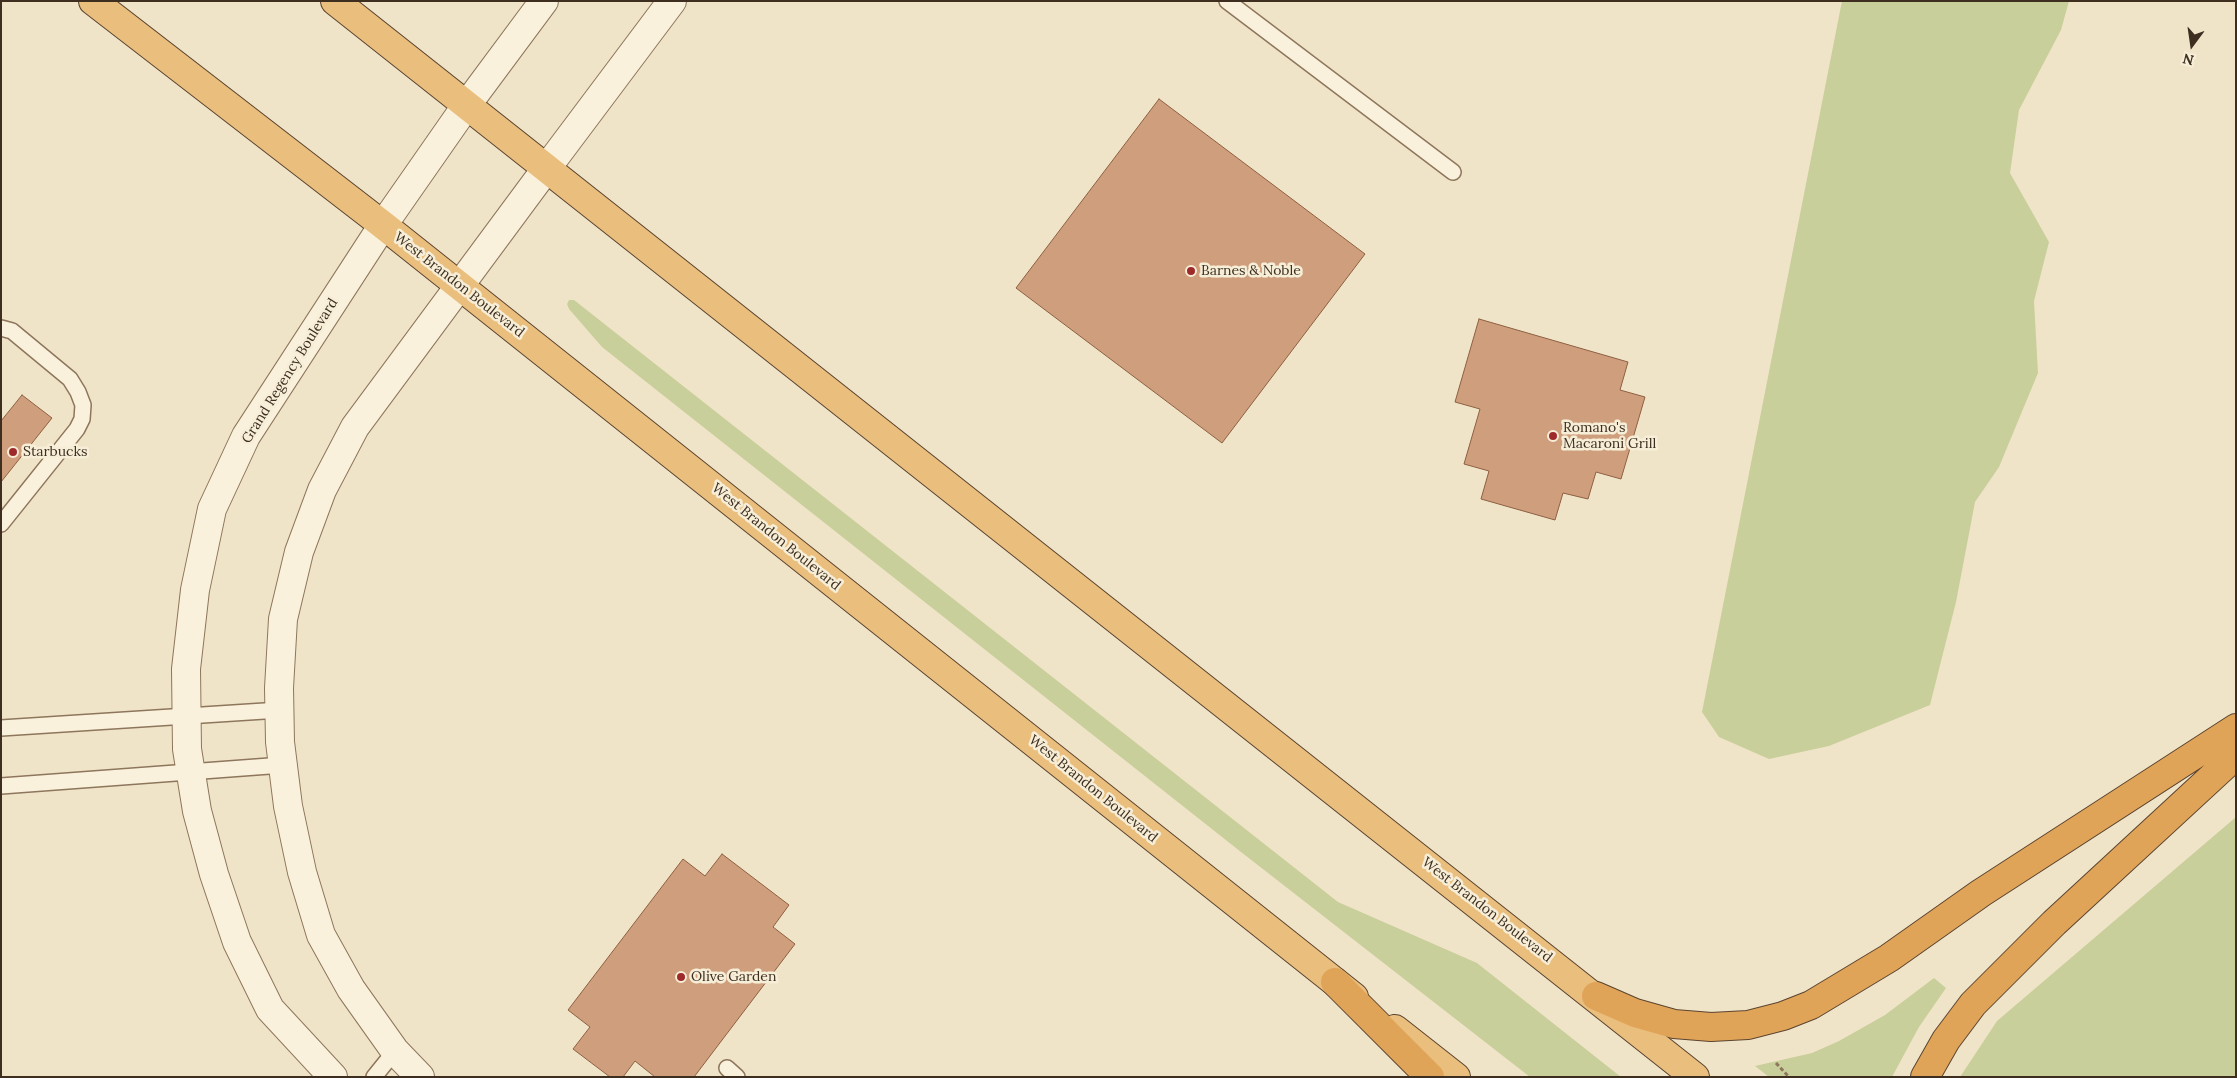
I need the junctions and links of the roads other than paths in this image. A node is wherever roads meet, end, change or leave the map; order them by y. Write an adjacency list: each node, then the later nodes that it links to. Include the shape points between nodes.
1 (93, 1): 9 (highway, West Brandon Boulevard)
2 (335, 1): 6 (highway, West Brandon Boulevard)
3 (544, 1): 6 (street, Grand Regency Boulevard)
4 (672, 1): 7 (street)
5 (1227, 1): 8 (lane)
6 (466, 106): 7 (highway, West Brandon Boulevard); 9 (street, Grand Regency Boulevard)
7 (546, 169): 10 (street); 22 (highway, West Brandon Boulevard)
8 (1453, 172)
9 (383, 225): 10 (highway, West Brandon Boulevard); 14 (street, Grand Regency Boulevard, via 246,436 212,509 194,600 186,669)
10 (460, 286): 13 (street, via 355,427 322,490 299,552 283,619); 21 (highway, West Brandon Boulevard)
11 (1, 328): 12 (lane, via 12,331 70,379 83,406 82,420 77,429)
12 (1, 524)
13 (280, 710): 14 (lane); 18 (street)
14 (187, 716): 15 (lane); 19 (street, Grand Regency Boulevard)
15 (1, 728)
16 (2236, 728): 22 (highway, via 1888,958 1811,1005 1748,1025 1711,1027 1674,1024)
17 (2236, 755): 30 (highway, via 2054,923 1973,1004 1946,1040)
18 (283, 764): 19 (lane); 23 (street, via 302,872 321,935 351,990)
19 (190, 772): 20 (lane); 24 (street, Grand Regency Boulevard, via 197,811 237,942 270,1009)
20 (1, 786)
21 (1335, 982): 27 (highway); 28 (highway, West Brandon Boulevard)
22 (1596, 996): 29 (highway, West Brandon Boulevard)
23 (395, 1051): 25 (lane); 26 (street)
24 (333, 1077)
25 (374, 1077)
26 (420, 1077)
27 (1430, 1077)
28 (1456, 1077)
29 (1695, 1077)
30 (1925, 1077)

